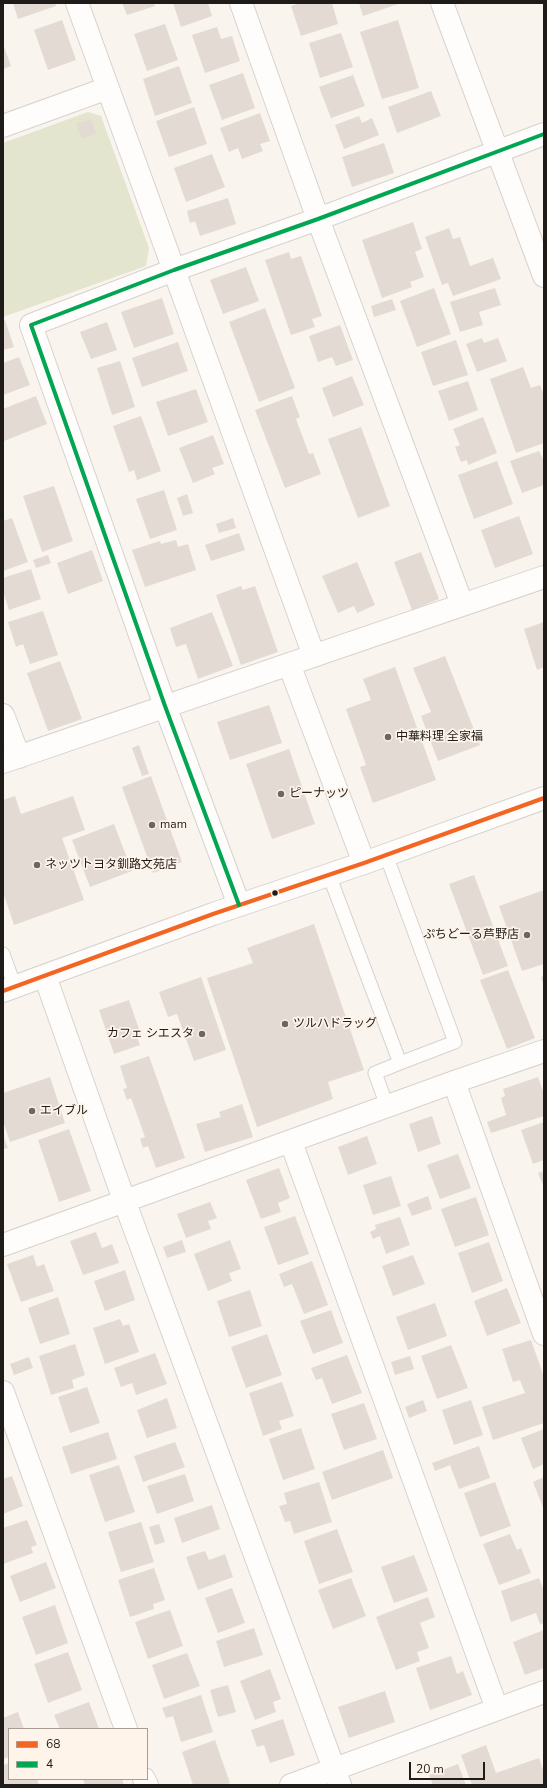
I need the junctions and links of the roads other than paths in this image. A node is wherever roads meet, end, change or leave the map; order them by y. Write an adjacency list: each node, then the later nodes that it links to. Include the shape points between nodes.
1 (77, 3): 4 (street)
2 (241, 3): 8 (street)
3 (442, 3): 7 (street)
4 (108, 88): 5 (street); 9 (street)
5 (3, 126)
6 (544, 134): 7 (street)
7 (497, 151): 8 (street); 10 (street)
8 (318, 219): 9 (street); 12 (street)
9 (174, 270): 13 (street); 15 (street, via 31,325)
10 (544, 276)
11 (544, 577): 12 (street)
12 (462, 604): 13 (street)
13 (314, 656): 14 (street)
14 (290, 664): 15 (street); 20 (street)
15 (164, 706): 17 (street); 22 (street)
16 (3, 715): 17 (street)
17 (11, 760)
18 (544, 798): 19 (street)
19 (386, 855): 20 (street); 27 (lane, via 455,1042)
20 (364, 863): 21 (street)
21 (329, 875): 22 (street); 27 (lane)
22 (239, 905): 24 (street)
23 (3, 954): 25 (lane)
24 (45, 976): 25 (street); 31 (street)
25 (9, 989)
26 (544, 1051): 28 (street)
27 (400, 1063): 29 (lane, via 375,1073)
28 (454, 1082): 29 (street); 33 (street)
29 (387, 1106): 30 (street)
30 (291, 1142): 31 (street); 36 (street)
31 (124, 1200): 32 (street); 38 (street)
32 (3, 1245)
33 (544, 1334)
34 (3, 1392): 37 (street)
35 (544, 1692): 36 (street)
36 (497, 1709): 38 (street)
37 (126, 1728)
38 (337, 1777): 39 (street)
39 (291, 1785)

